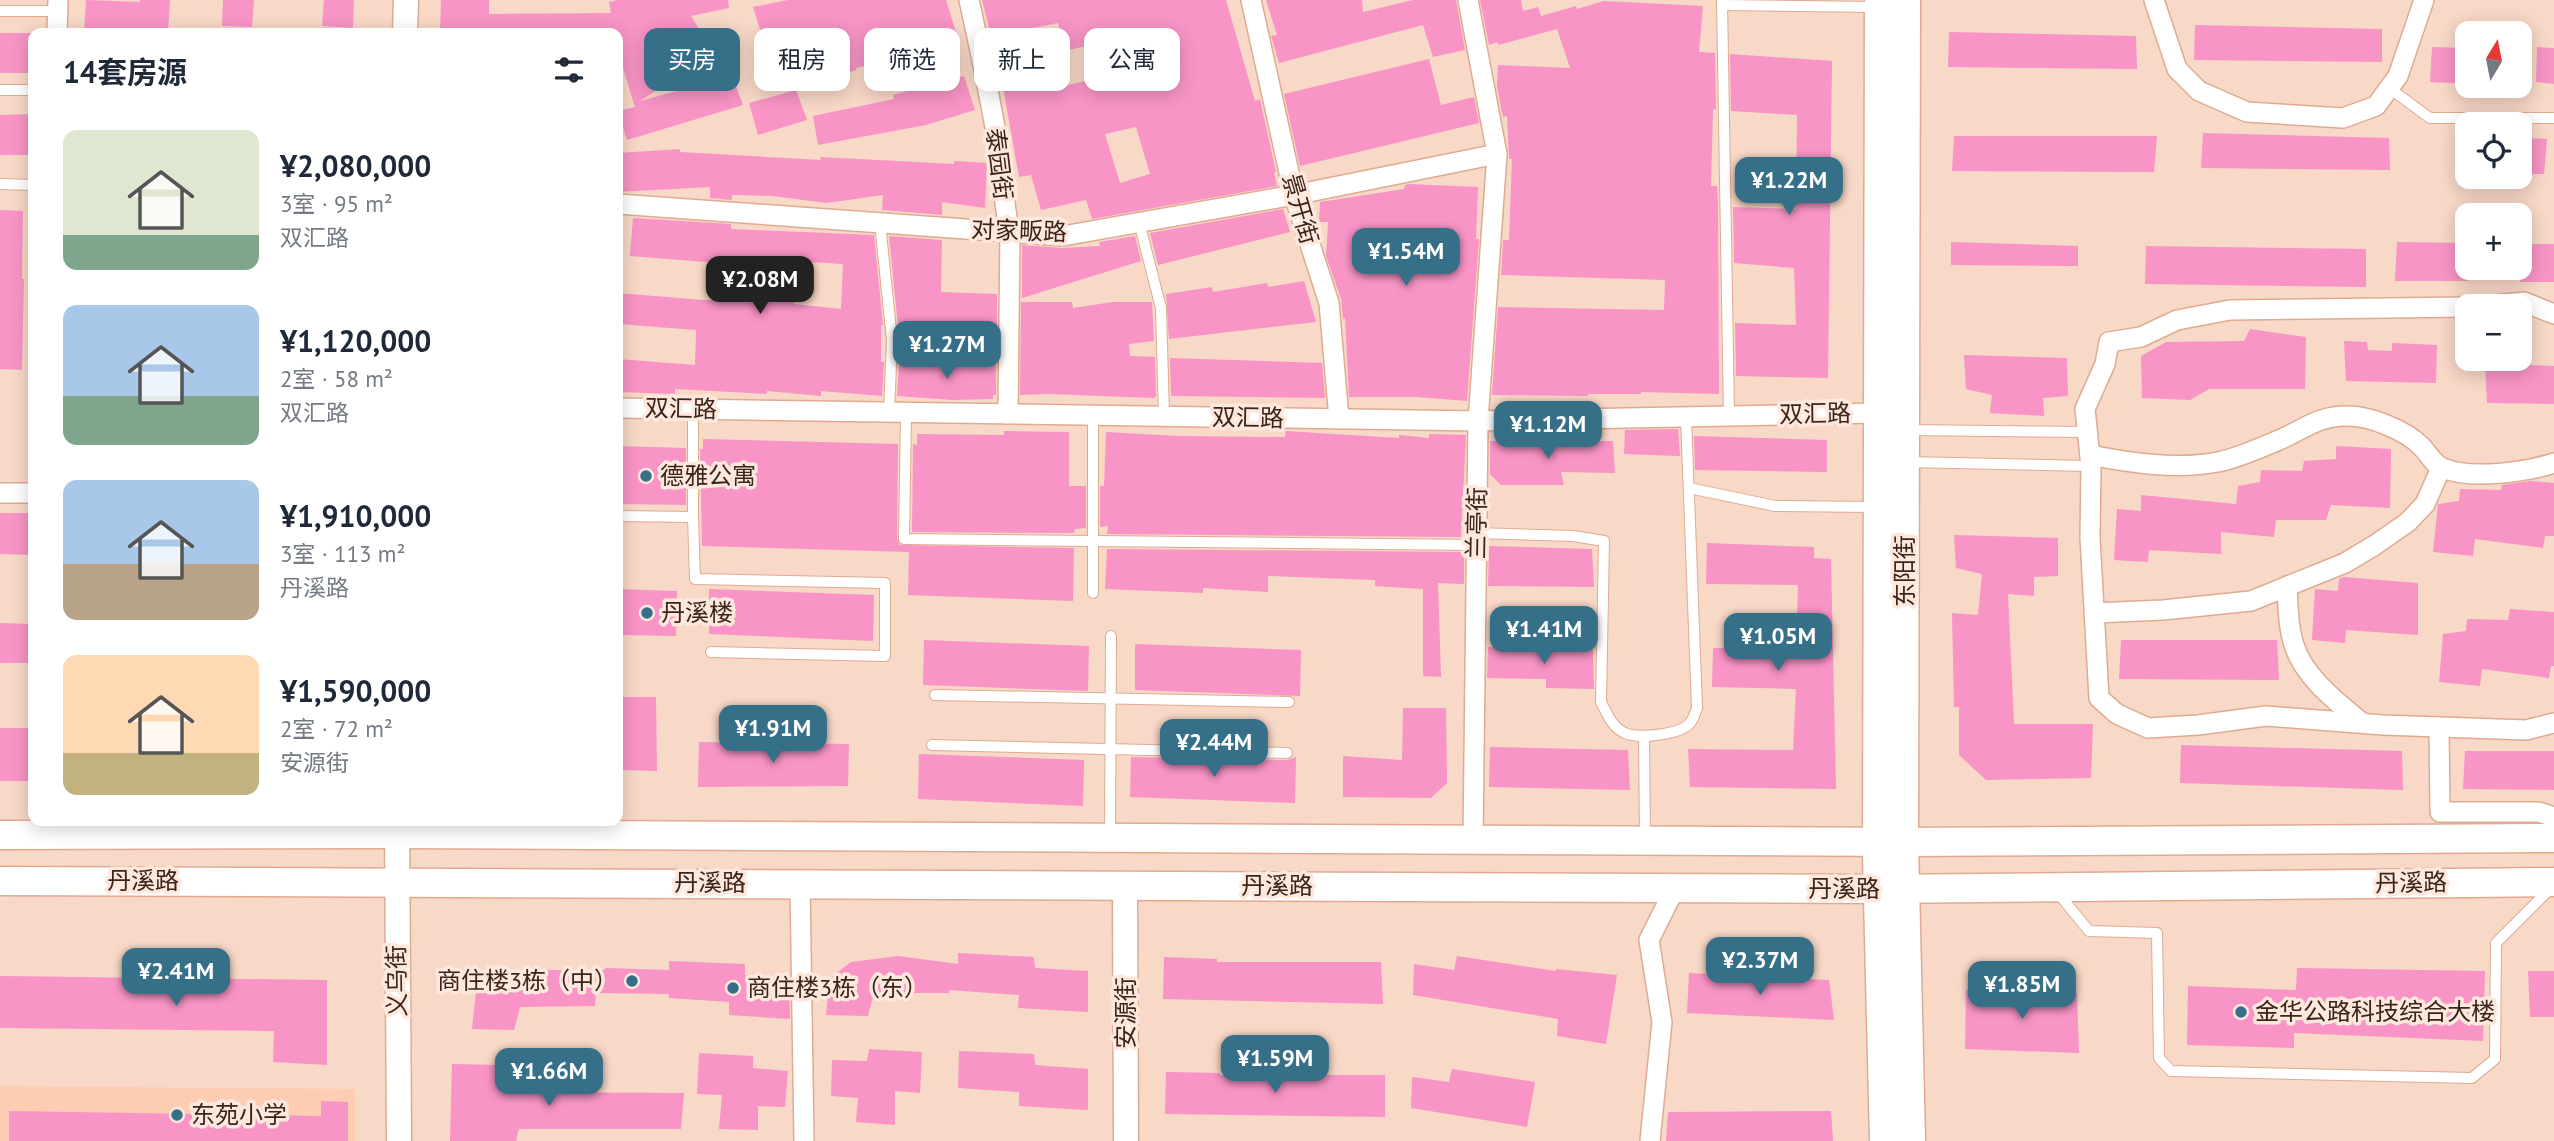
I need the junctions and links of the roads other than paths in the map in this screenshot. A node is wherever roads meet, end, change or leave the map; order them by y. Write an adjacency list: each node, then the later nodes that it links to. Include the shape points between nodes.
1 (406, 0): 12 (street)
2 (970, 0): 24 (street, 泰园街, via 992,106)
3 (1251, 0): 20 (street, 景开街)
4 (1468, 0): 17 (street, 兰亭街)
5 (2154, 0): 13 (street, via 2177,69 2199,91 2247,112 2343,118 2376,106)
6 (2424, 0): 13 (street, via 2398,76)
7 (1888, 2): 8 (lane); 31 (main road, 东阳街); 39 (main road, 东阳街)
8 (1722, 3): 35 (lane)
9 (57, 6): 10 (lane); 11 (street)
10 (0, 11)
11 (57, 28)
12 (405, 28)
13 (2389, 88): 16 (lane, via 2430,118)
14 (0, 90): 15 (lane)
15 (28, 90)
16 (2554, 118)
17 (1497, 154): 20 (street, 对家畈路); 38 (street, 兰亭街)
18 (0, 184): 19 (lane)
19 (28, 185)
20 (1294, 195): 22 (street, 对家畈路); 37 (street, 景开街, via 1329,303)
21 (623, 204): 23 (street, 对家畈路)
22 (1139, 222): 24 (street, 对家畈路, via 1063,236); 34 (lane, via 1161,308)
23 (880, 223): 24 (street, 对家畈路); 30 (lane)
24 (1010, 232): 32 (street, 泰园街)
25 (2532, 305): 27 (street)
26 (2455, 307): 40 (street, via 2230,310 2176,320 2141,337 2109,342 2105,364 2085,409)
27 (2554, 314)
28 (623, 408): 29 (street, 双汇路)
29 (693, 410): 30 (street, 双汇路); 50 (lane)
30 (897, 413): 32 (street, 双汇路); 52 (lane, via 904,539)
31 (1878, 413): 35 (street, 双汇路); 48 (main road, 东阳街)
32 (1008, 414): 33 (street, 双汇路)
33 (1093, 415): 34 (street, 双汇路); 52 (lane)
34 (1164, 416): 37 (street, 双汇路)
35 (1729, 416): 36 (street, 双汇路)
36 (1686, 417): 38 (street, 双汇路); 45 (lane)
37 (1339, 419): 38 (street, 双汇路)
38 (1478, 421): 51 (street, 兰亭街)
39 (1905, 430): 40 (lane); 42 (main road, 东阳街)
40 (2088, 432): 41 (street)
41 (2091, 460): 42 (lane); 44 (street, via 2169,466 2219,462 2281,440 2316,420 2345,415 2371,418 2418,443); 55 (street)
42 (1905, 462): 75 (main road, 东阳街)
43 (2554, 463): 44 (street, via 2470,475)
44 (2441, 468): 53 (street, via 2425,504 2409,522 2345,563)
45 (1689, 488): 48 (lane, via 1776,506); 64 (lane, via 1697,708 1689,725)
46 (0, 493): 47 (street)
47 (28, 493)
48 (1878, 507): 75 (main road, 东阳街)
49 (623, 516): 50 (lane)
50 (693, 517): 57 (lane, via 695,579 885,583 886,656)
51 (1477, 539): 52 (lane); 64 (lane, via 1573,536 1604,541 1601,702 1612,722 1626,734); 73 (street, 兰亭街)
52 (1093, 541): 54 (lane)
53 (2287, 586): 55 (street, via 2251,601); 61 (street, via 2294,648 2314,679)
54 (1093, 593)
55 (2094, 613): 61 (street, via 2099,698 2117,714 2148,728 2266,716)
56 (1111, 636): 59 (lane)
57 (711, 652)
58 (935, 695): 59 (lane)
59 (1111, 699): 60 (lane); 66 (lane)
60 (1289, 702)
61 (2362, 723): 63 (street)
62 (2554, 723): 63 (street, via 2526,730)
63 (2439, 727): 68 (street, via 2440,812 2539,811)
64 (1644, 736): 74 (lane)
65 (932, 745): 66 (lane)
66 (1110, 749): 67 (lane); 71 (lane)
67 (1287, 753)
68 (2554, 817)
69 (396, 827): 70 (main road, 丹溪路); 71 (main road, 丹溪路); 77 (street, 义乌街)
70 (0, 835)
71 (1110, 838): 73 (main road, 丹溪路)
72 (2554, 838): 75 (main road, 丹溪路)
73 (1473, 840): 74 (main road, 丹溪路)
74 (1645, 841): 75 (main road, 丹溪路)
75 (1890, 842): 83 (main road, 东阳街)
76 (0, 881): 77 (main road, 丹溪路)
77 (396, 882): 79 (main road, 丹溪路); 84 (street, 义乌街)
78 (2554, 883): 82 (main road, 丹溪路); 82 (lane, via 2496,943 2495,1059 2472,1078 2171,1071 2159,1058 2157,933 2089,930)
79 (800, 884): 80 (main road, 丹溪路); 85 (street)
80 (1125, 885): 81 (main road, 丹溪路); 86 (street, 安源街)
81 (1675, 888): 83 (main road, 丹溪路); 87 (street, via 1649,940 1662,1022)
82 (2053, 888): 83 (main road, 丹溪路)
83 (1891, 889): 88 (main road, 东阳街); 89 (main road, 东阳街)
84 (399, 1141)
85 (804, 1141)
86 (1126, 1141)
87 (1650, 1141)
88 (1884, 1141)
89 (1911, 1141)

